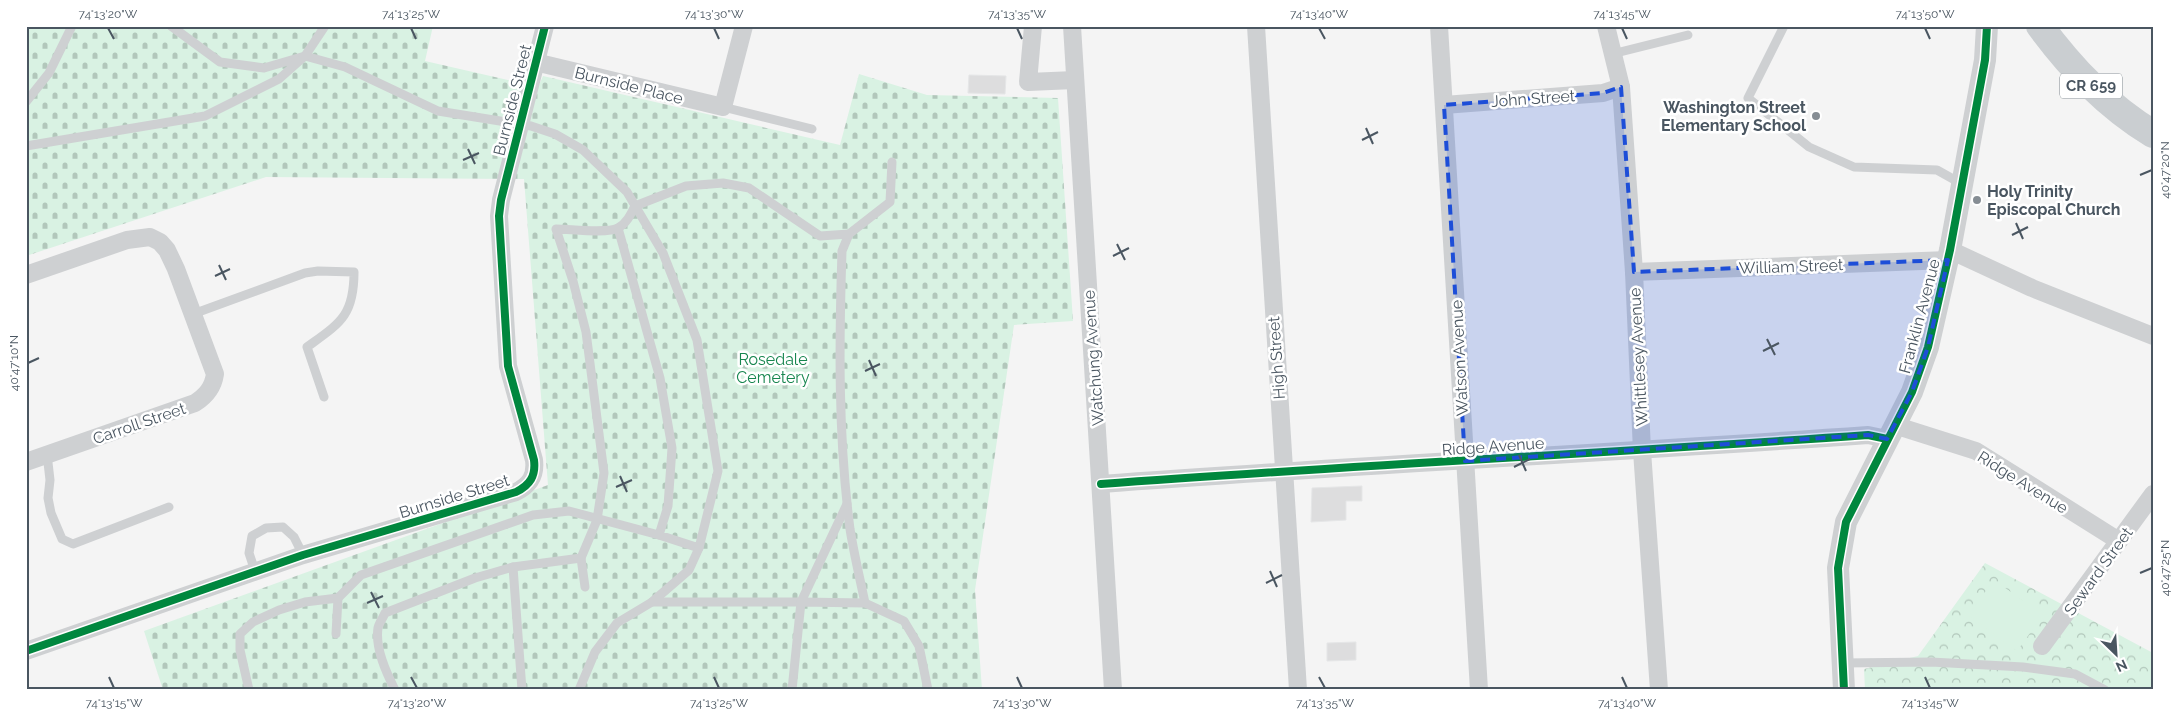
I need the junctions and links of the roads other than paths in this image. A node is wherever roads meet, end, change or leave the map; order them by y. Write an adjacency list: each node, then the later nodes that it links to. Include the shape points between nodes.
1 (72, 26): 20 (lane, via 49,73)
2 (171, 26): 16 (lane, via 220,62 264,68)
3 (324, 26): 16 (lane)
4 (545, 26): 17 (street, Burnside Street)
5 (744, 26): 22 (street)
6 (1033, 26): 18 (street, via 1028,82)
7 (1072, 26): 18 (street, Watchung Avenue)
8 (1256, 26): 42 (street, High Street)
9 (1439, 26): 21 (street, Watson Avenue)
10 (1606, 26): 15 (street, Whittlesey Avenue)
11 (1784, 26): 27 (lane, via 1748,98 1809,147 1854,168 1937,170)
12 (2040, 26): 24 (main road, CR 659, via 2084,79 2128,118)
13 (1991, 31): 27 (street, Franklin Avenue)
14 (1688, 35): 15 (lane)
15 (1612, 54): 19 (street, Whittlesey Avenue)
16 (305, 56): 25 (lane, via 279,79 205,116); 28 (lane, via 345,67 438,111 531,126 554,134 583,150 627,192)
17 (536, 62): 22 (street, Burnside Place); 51 (street, Burnside Street, via 499,216 507,357 534,460 530,482 516,492)
18 (1075, 80): 43 (street, Watchung Avenue)
19 (1620, 88): 21 (street, John Street, via 1603,93); 32 (street, Whittlesey Avenue)
20 (26, 102)
21 (1444, 105): 41 (street, Watson Avenue)
22 (723, 107): 23 (lane)
23 (812, 129)
24 (2153, 134)
25 (26, 146)
26 (892, 162): 30 (lane, via 890,202)
27 (1962, 184): 31 (street, Franklin Avenue)
28 (635, 206): 29 (lane, via 628,220); 30 (lane, via 686,186 723,183 749,188 820,236); 50 (lane, via 663,254 697,340 718,471)
29 (618, 228): 47 (lane, via 556,229 586,332 604,474); 48 (lane, via 660,378 672,448 668,506)
30 (849, 234): 45 (lane, via 842,251 840,327 842,447)
31 (1949, 255): 32 (street, William Street); 35 (street, William Street); 37 (street, Franklin Avenue, via 1928,347 1912,392)
32 (1634, 272): 38 (street, Whittlesey Avenue)
33 (26, 275): 34 (street, Carroll Street, via 127,240 150,237 160,242 172,259)
34 (194, 314): 36 (lane, via 305,273 354,272 352,300 343,318 307,348); 39 (street, Carroll Street, via 215,374 204,398 185,408)
35 (2153, 336)
36 (324, 397)
37 (1891, 432): 38 (street, Ridge Avenue); 49 (street, Ridge Avenue, via 1976,451); 63 (street, Franklin Avenue, via 1846,522 1838,568)
38 (1642, 451): 41 (street, Ridge Avenue); 73 (street, Whittlesey Avenue)
39 (47, 454): 40 (street, Carroll Street); 46 (lane, via 51,513 62,539 73,544)
40 (27, 458)
41 (1465, 461): 42 (street, Ridge Avenue); 72 (street, Watson Avenue)
42 (1283, 470): 43 (street, Ridge Avenue); 71 (street, High Street)
43 (1101, 484): 70 (street, Watchung Avenue)
44 (2153, 494): 49 (street, Seward Street)
45 (848, 504): 58 (lane); 59 (lane, via 850,530)
46 (169, 507)
47 (597, 520): 48 (lane); 52 (lane); 56 (lane, via 569,511 533,515 361,575)
48 (659, 535): 50 (lane)
49 (2118, 541): 61 (street, Seward Street)
50 (699, 548): 57 (lane, via 689,570)
51 (303, 555): 54 (street, Burnside Street); 54 (lane, via 294,537 283,527 266,528 252,536 249,553)
52 (581, 558): 53 (lane); 55 (lane)
53 (513, 567): 65 (lane, via 385,613 378,627 379,644 386,672); 66 (lane)
54 (255, 571): 62 (street, Burnside Street)
55 (585, 588)
56 (338, 598): 60 (lane); 64 (lane, via 305,602 279,610 253,622 240,634 240,650)
57 (652, 602): 58 (lane); 67 (lane, via 617,623 595,652)
58 (801, 602): 59 (lane); 68 (lane)
59 (866, 603): 69 (lane, via 904,621 919,646)
60 (336, 634)
61 (2042, 646)
62 (26, 651)
63 (1843, 662): 74 (street, Franklin Avenue); 75 (lane, via 2023,667 2075,674)
64 (249, 690)
65 (395, 690)
66 (522, 690)
67 (579, 690)
68 (792, 690)
69 (928, 690)
70 (1113, 690)
71 (1298, 690)
72 (1479, 690)
73 (1659, 690)
74 (1844, 690)
75 (2105, 690)

